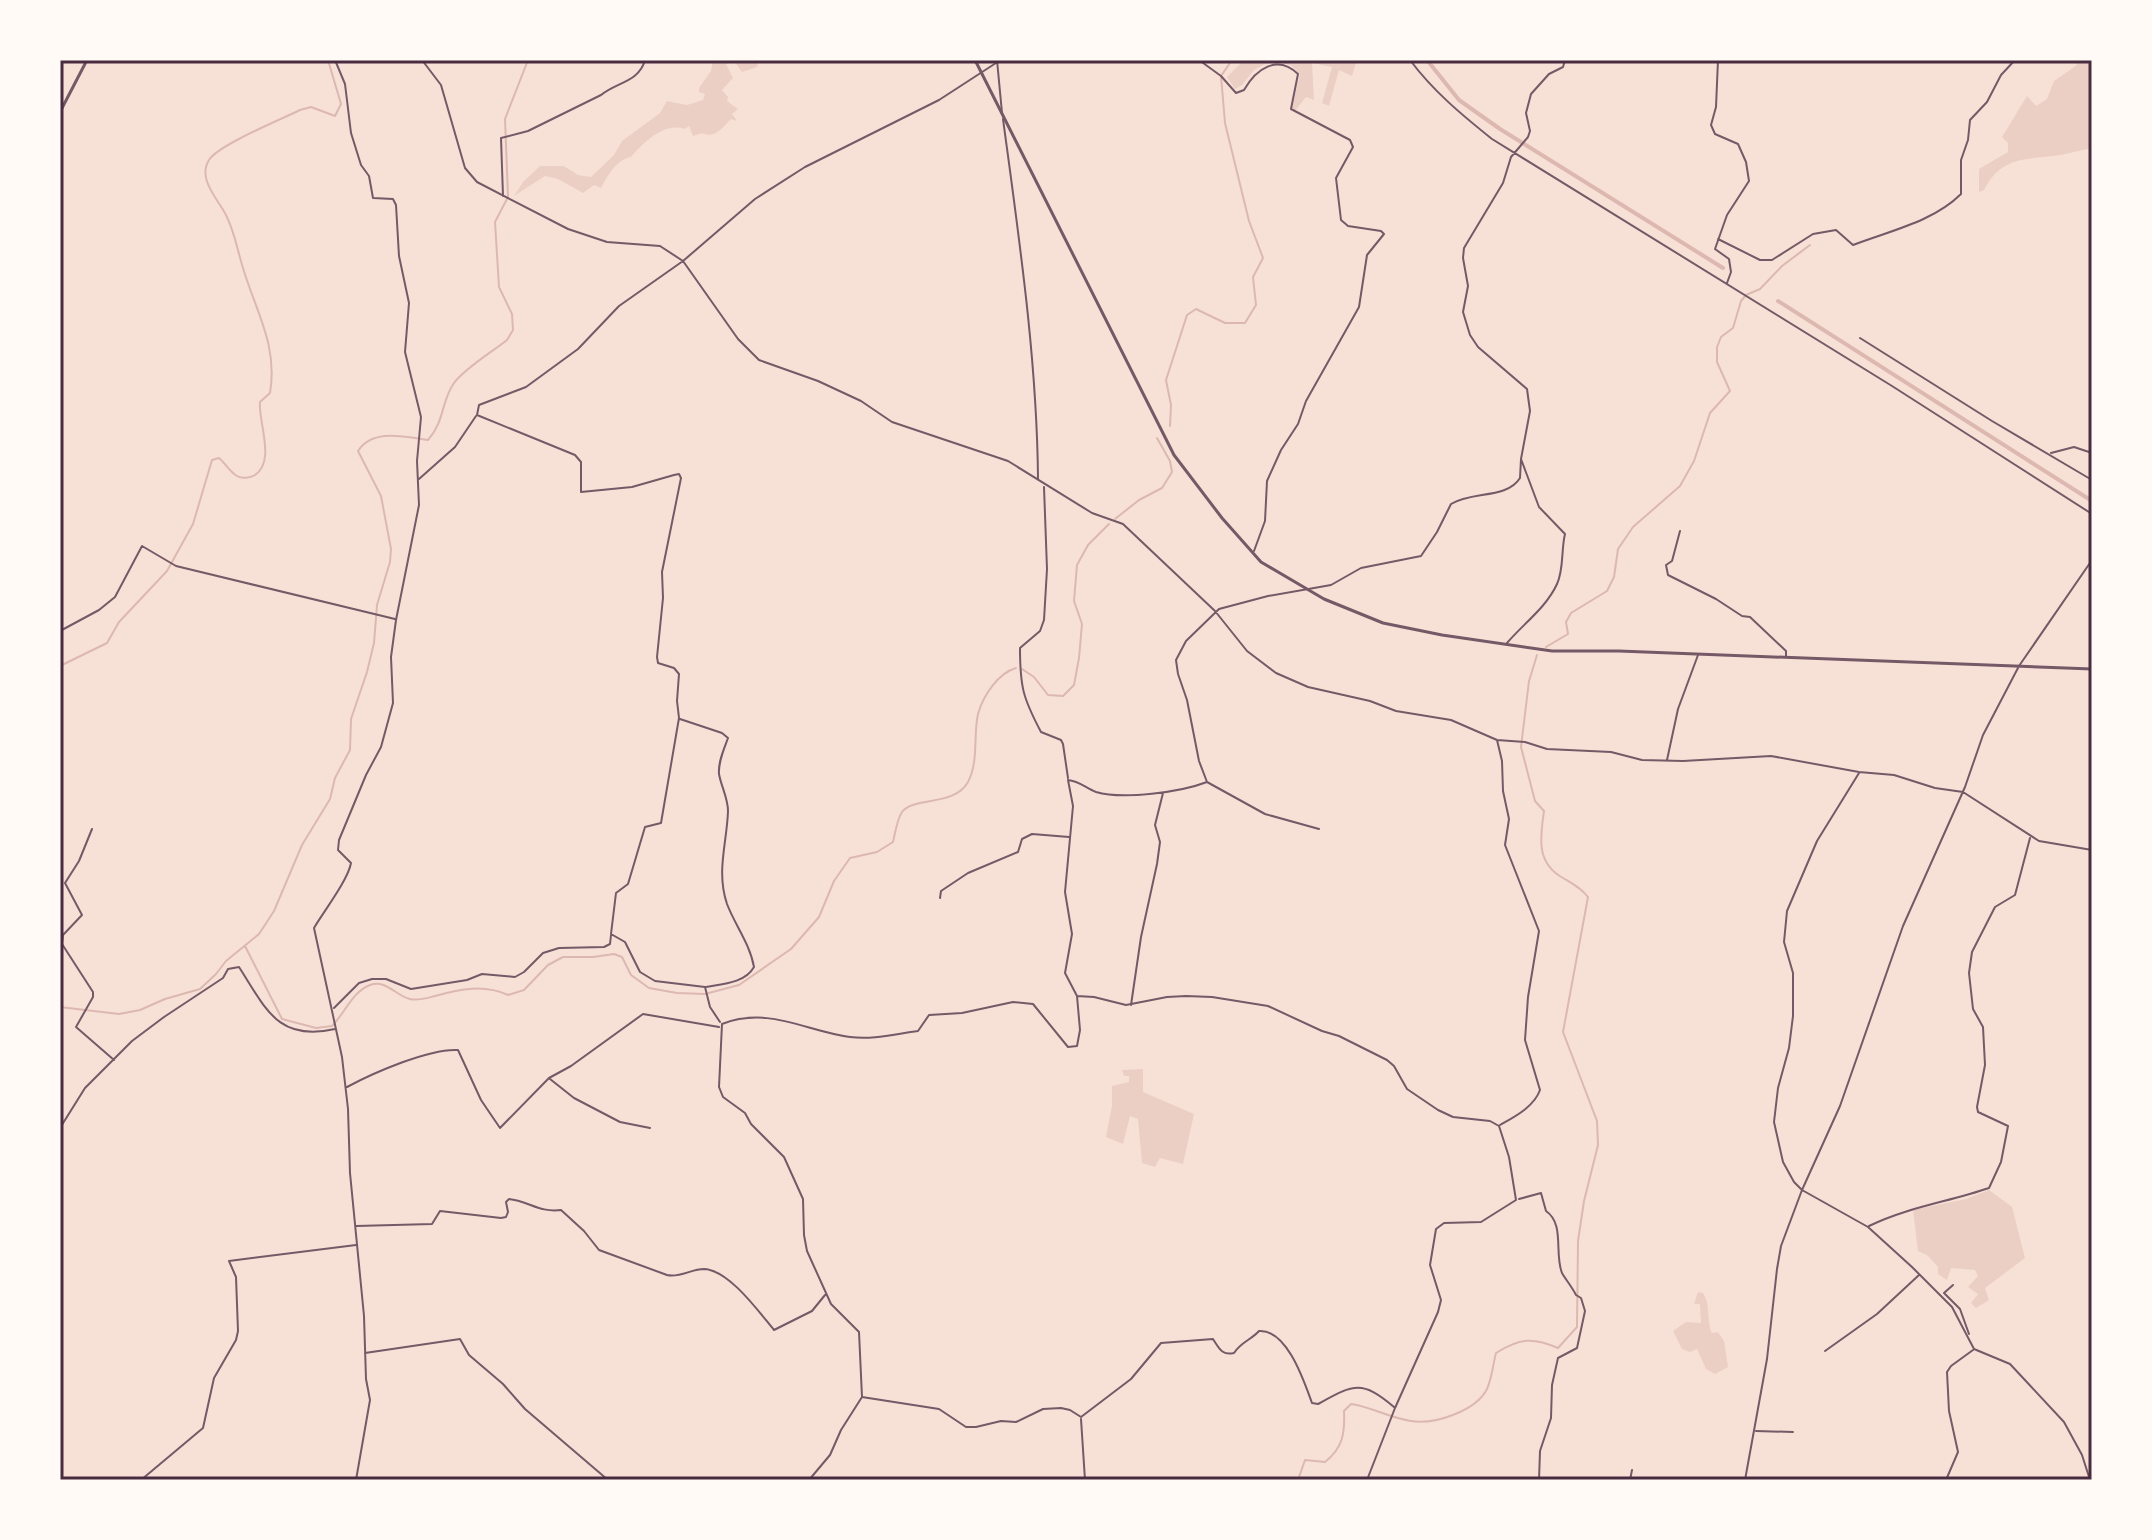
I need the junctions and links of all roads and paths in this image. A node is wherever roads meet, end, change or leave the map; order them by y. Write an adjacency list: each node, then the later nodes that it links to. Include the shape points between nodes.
1 (87, 60): 13 (street)
2 (335, 60): 25 (street, via 373,198 393,199 396,205 409,303 405,352 421,417)
3 (422, 60): 16 (street, via 441,85 465,168)
4 (645, 60): 16 (street, via 636,77 528,131 501,138)
5 (975, 60): 12 (street)
6 (1199, 60): 31 (street, via 1236,93 1244,90 1253,73 1278,64 1291,67 1298,74 1291,109 1350,140 1353,147 1336,178 1341,220 1384,234 1367,255 1359,307 1267,481 1265,521)
7 (1410, 60): 15 (street, via 1460,114)
8 (1565, 60): 15 (street, via 1531,94 1526,113 1530,131)
9 (1718, 60): 17 (street, via 1711,125 1715,134 1738,144 1749,181)
10 (2015, 60): 17 (street, via 1970,120 1961,160 1961,194 1950,204 1909,227 1853,245 1836,230 1813,234 1772,260 1760,260)
11 (996, 61): 12 (street); 14 (street)
12 (982, 74): 14 (street); 18 (street, via 805,167 755,199)
13 (60, 112)
14 (1002, 113): 26 (street, via 1038,426); 31 (street, via 1174,455)
15 (1516, 152): 19 (street); 24 (street, via 1464,248 1468,286 1463,312 1478,347 1527,389 1530,411)
16 (503, 197): 18 (street, via 568,229 607,242 660,246)
17 (1718, 239): 19 (street, via 1715,249 1729,259)
18 (683, 261): 21 (street, via 619,306 578,349 526,387 485,401); 26 (street, via 759,360 861,401 892,422 1008,461)
19 (1726, 284): 29 (street)
20 (1860, 338): 23 (street)
21 (477, 415): 25 (street, via 455,447); 42 (street, via 575,455 581,462 584,493 679,474 660,585 657,657 663,667 679,674)
22 (2092, 453): 23 (street, via 2074,447)
23 (2048, 454): 27 (street)
24 (1521, 459): 33 (street, via 1520,478 1509,488 1451,504 1421,556 1361,568 1331,585); 37 (street, via 1539,507 1565,534 1557,584)
25 (418, 480): 35 (street, via 419,505)
26 (1038, 480): 28 (street)
27 (2092, 480)
28 (1044, 484): 34 (street, via 1092,513 1123,524); 46 (street, via 1047,603 1040,631 1020,648 1020,677 1024,700 1041,732 1063,744)
29 (2092, 514)
30 (1680, 531): 39 (street, via 1672,561 1666,565 1668,575 1750,617)
31 (1254, 554): 33 (street)
32 (2092, 560): 40 (street)
33 (1303, 588): 34 (street); 37 (street, via 1383,623)
34 (1215, 611): 43 (street, via 1247,651 1276,673 1396,711 1451,720); 47 (street, via 1186,641 1176,660)
35 (396, 620): 36 (street, via 176,566 142,546 115,597); 60 (street, via 393,703 381,747 339,840 338,850 351,863 349,874 314,928)
36 (60, 631)
37 (1507, 644): 38 (street, via 1552,651)
38 (1698, 654): 39 (street); 44 (street)
39 (1787, 657): 40 (street)
40 (2019, 666): 41 (street); 49 (street, via 1983,735)
41 (2092, 669)
42 (679, 718): 56 (street, via 661,823 645,827 628,884 616,893); 57 (street, via 728,738 719,774 728,813 723,884 754,967 739,980)
43 (1497, 740): 44 (street); 66 (street, via 1509,819 1505,845 1539,931 1525,1040 1540,1090 1521,1113)
44 (1667, 761): 45 (street, via 1771,756)
45 (1859, 772): 49 (street); 69 (street, via 1817,841 1787,911 1784,942 1793,973 1793,1016 1774,1122 1783,1162)
46 (1068, 780): 48 (street, via 1109,794); 53 (street, via 1073,806)
47 (1207, 782): 48 (street); 51 (street, via 1265,814)
48 (1163, 792): 59 (street, via 1155,825 1160,842 1157,864)
49 (1963, 792): 52 (street); 69 (street, via 1903,926 1840,1106)
50 (92, 829): 63 (street, via 65,883 82,915 63,935 62,944 93,997 76,1027)
51 (1319, 829)
52 (2031, 836): 54 (street); 72 (street, via 2015,895 1995,907 1972,952 1969,973 1984,1040 1977,1107 2008,1126 2001,1162 1989,1188 1913,1207)
53 (1070, 837): 55 (street, via 1032,834 1022,839 1018,852 957,880 941,891); 58 (street, via 1065,892 1072,934 1065,973)
54 (2092, 850)
55 (940, 898)
56 (611, 934): 57 (street, via 625,942 640,972 655,981); 60 (street, via 604,947 543,953 515,977 482,974 411,989 372,979 359,983)
57 (705, 989): 61 (street)
58 (1077, 996): 59 (street); 61 (street, via 1080,1041 1072,1048 1033,1004 1021,1002 934,1014 918,1031 864,1039 762,1017 743,1017)
59 (1131, 1005): 66 (street, via 1186,996 1268,1006 1387,1060 1407,1089 1438,1110)
60 (333, 1009): 62 (street)
61 (721, 1026): 64 (street, via 643,1014); 76 (street, via 719,1087 793,1172 803,1199 805,1243)
62 (337, 1028): 63 (street, via 313,1034 277,1022 239,967 228,969 223,978 147,1029); 65 (street)
63 (115, 1061): 67 (street, via 85,1088)
64 (549, 1078): 65 (street, via 500,1128 458,1050 379,1071); 68 (street, via 620,1122)
65 (346, 1087): 71 (street)
66 (1499, 1126): 70 (street)
67 (60, 1128)
68 (650, 1128)
69 (1802, 1190): 72 (street); 84 (street, via 1781,1246)
70 (1516, 1200): 82 (street, via 1481,1222 1444,1223 1436,1229 1430,1265 1441,1300); 93 (street, via 1541,1193 1557,1228 1563,1275 1585,1311 1577,1348 1560,1355 1556,1364)
71 (354, 1226): 73 (street); 76 (street, via 432,1224 440,1211 501,1218 506,1217 509,1199 520,1200 529,1207 561,1210 599,1250 667,1275 712,1270 734,1285 774,1330 812,1311)
72 (1868, 1227): 74 (street)
73 (356, 1245): 80 (street); 87 (street, via 229,1261 236,1277 238,1331 214,1378 203,1428)
74 (1920, 1275): 77 (street, via 1952,1307); 79 (street)
75 (1953, 1285): 77 (street, via 1944,1293 1960,1309)
76 (826, 1293): 81 (street, via 859,1332)
77 (1969, 1335): 78 (street)
78 (1974, 1349): 96 (street, via 1947,1372 1958,1452); 97 (street, via 2010,1364 2064,1422)
79 (1825, 1351)
80 (365, 1353): 88 (street, via 370,1400); 89 (street, via 460,1339 469,1355 525,1409)
81 (862, 1397): 83 (street, via 939,1409 966,1427 1016,1422 1043,1409 1061,1408); 90 (street, via 830,1455)
82 (1395, 1408): 83 (street, via 1363,1386 1312,1403 1299,1367 1266,1330 1228,1354 1213,1339 1161,1343 1131,1379); 92 (street)
83 (1081, 1417): 91 (street)
84 (1755, 1431): 85 (street); 95 (street)
85 (1793, 1432)
86 (1632, 1470): 94 (street)
87 (141, 1480)
88 (356, 1480)
89 (608, 1480)
90 (809, 1480)
91 (1085, 1480)
92 (1367, 1480)
93 (1539, 1480)
94 (1630, 1480)
95 (1745, 1480)
96 (1946, 1480)
97 (2090, 1480)

